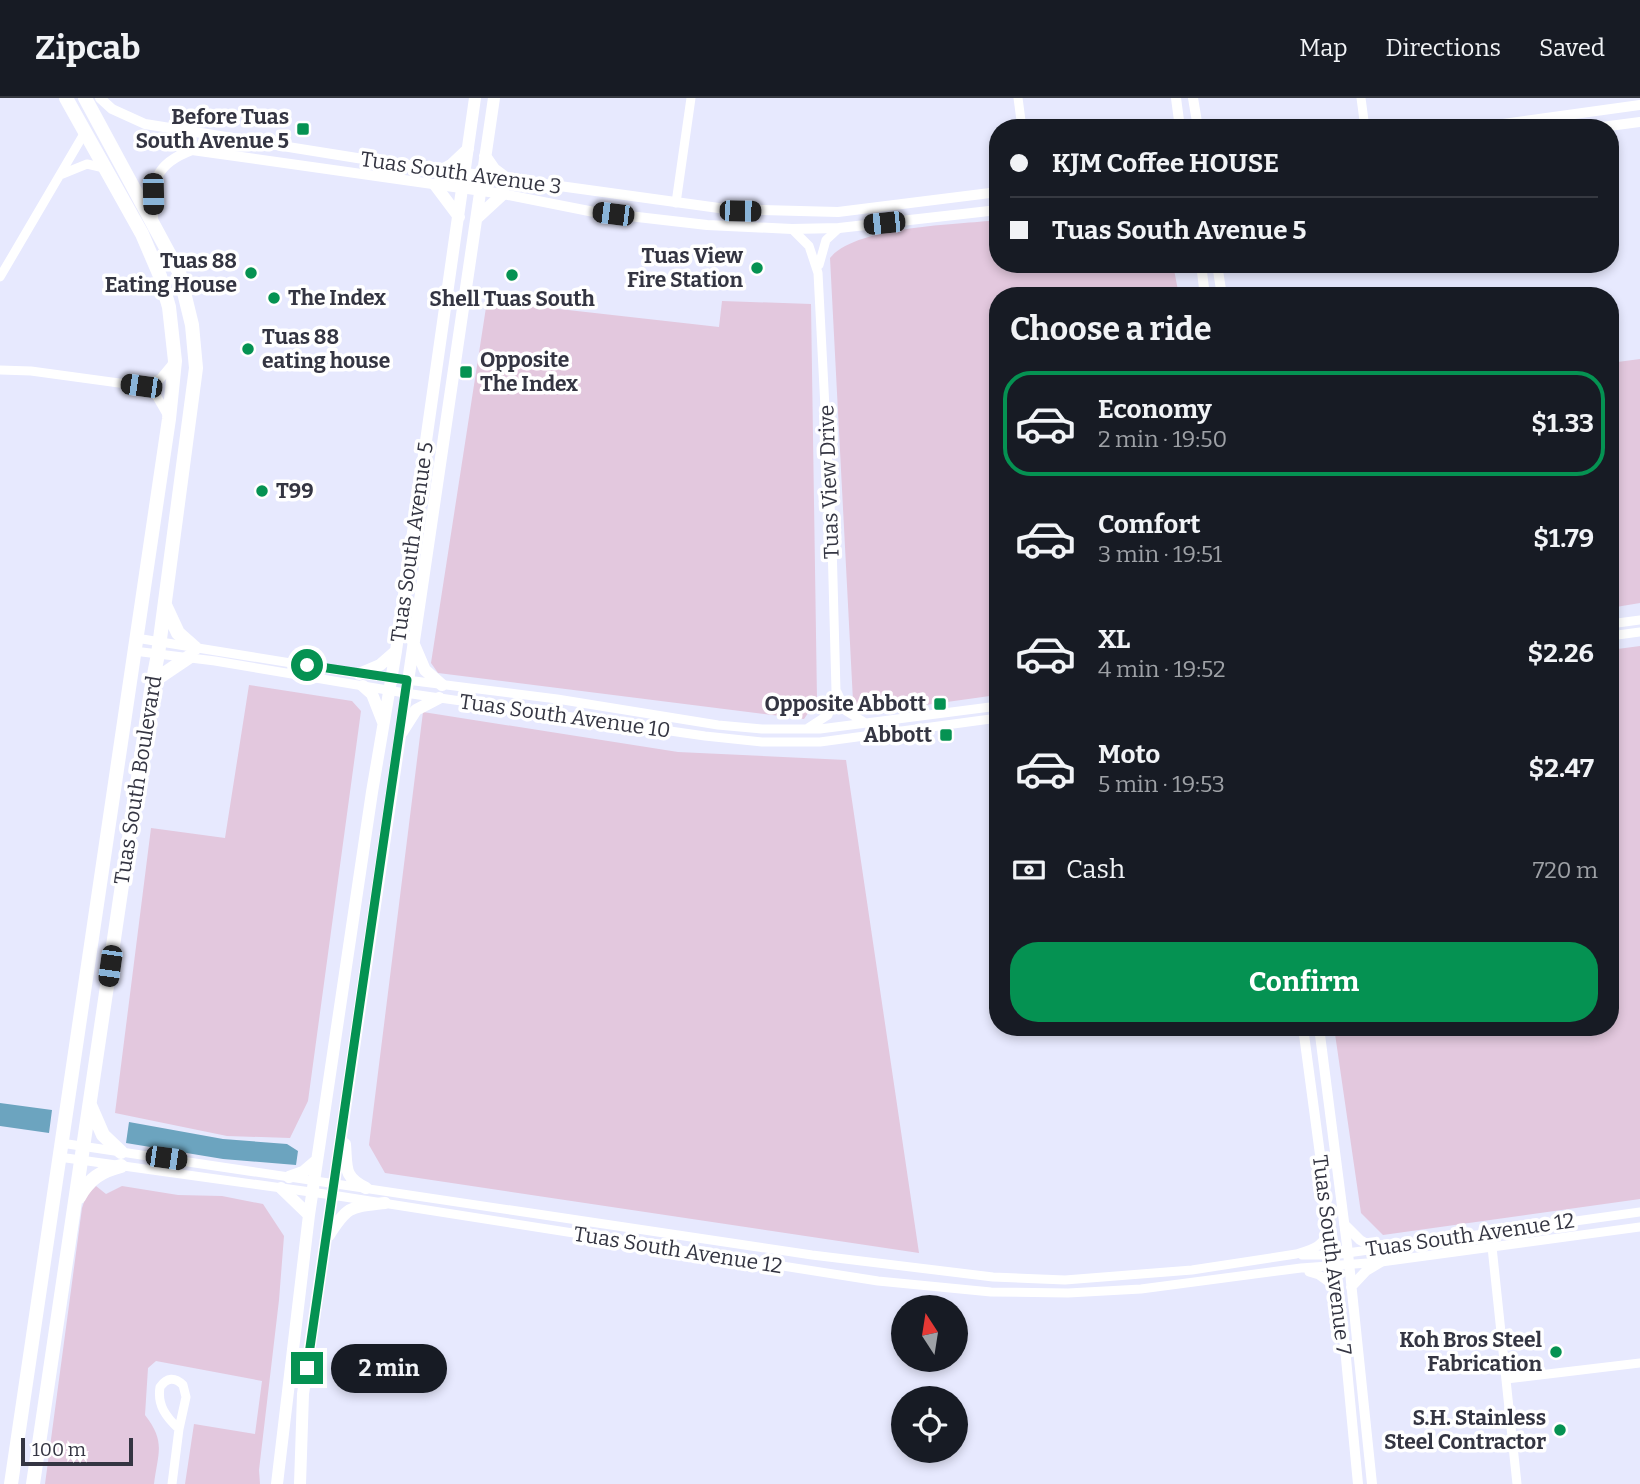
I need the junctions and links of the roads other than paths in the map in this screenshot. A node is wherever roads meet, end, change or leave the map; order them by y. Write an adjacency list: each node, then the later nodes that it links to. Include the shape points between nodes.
1 (66, 98): 19 (main road)
2 (85, 98): 38 (main road, Tuas South Boulevard)
3 (100, 98): 23 (street, Tuas South Avenue 3, via 112,109 145,124)
4 (475, 98): 20 (main road, Tuas South Avenue 5)
5 (494, 98): 21 (main road, Tuas South Avenue 5)
6 (691, 98): 33 (street)
7 (1018, 98): 12 (street)
8 (1176, 98): 13 (street)
9 (1193, 98): 14 (street)
10 (1360, 98): 15 (street)
11 (1640, 105): 16 (street)
12 (1021, 119)
13 (1179, 119)
14 (1196, 119)
15 (1364, 119)
16 (1539, 119)
17 (1640, 121): 18 (street)
18 (1619, 124)
19 (85, 132): 22 (main road, Tuas South Boulevard); 26 (street)
20 (468, 149): 23 (main road); 24 (main road, Tuas South Avenue 5)
21 (485, 156): 25 (main road, Tuas South Avenue 5); 27 (main road)
22 (104, 168): 26 (street, via 80,165); 44 (main road, Tuas South Boulevard, via 160,276)
23 (442, 170): 24 (street, Tuas South Avenue 3)
24 (465, 172): 25 (street, Tuas South Avenue 3); 29 (main road, Tuas South Avenue 5)
25 (483, 175): 27 (street, Tuas South Avenue 3); 30 (main road, Tuas South Avenue 5)
26 (57, 177): 43 (street)
27 (506, 178): 33 (street, Tuas South Avenue 3)
28 (435, 185): 29 (street, Tuas South Avenue 3); 36 (main road); 38 (street, Tuas South Avenue 3, via 192,150 174,156 157,176)
29 (463, 189): 30 (street, Tuas South Avenue 3); 36 (main road, Tuas South Avenue 5)
30 (481, 191): 32 (street, Tuas South Avenue 3); 37 (main road, Tuas South Avenue 5)
31 (989, 193): 35 (street, Tuas South Avenue 3, via 838,212)
32 (503, 194): 37 (main road); 39 (street, Tuas South Avenue 3, via 594,212)
33 (676, 203): 35 (street, Tuas South Avenue 3)
34 (989, 210): 40 (street, Tuas South Avenue 3)
35 (740, 211): 39 (street)
36 (459, 217): 56 (main road, Tuas South Avenue 5)
37 (478, 217): 53 (main road, Tuas South Avenue 5)
38 (153, 223): 48 (main road, Tuas South Boulevard, via 185,291 196,368)
39 (746, 227): 41 (street, Tuas South Avenue 3)
40 (839, 228): 41 (street, Tuas South Avenue 3); 42 (street, Tuas View Drive, via 826,240)
41 (792, 229): 42 (street, Tuas View Drive, via 810,246)
42 (818, 273): 63 (street, Tuas View Drive)
43 (0, 276)
44 (175, 361): 46 (street, via 160,379); 47 (main road, Tuas South Boulevard)
45 (0, 370): 46 (street)
46 (141, 386): 47 (street, via 160,399)
47 (169, 419): 54 (main road, Tuas South Boulevard)
48 (164, 605): 55 (main road, Tuas South Boulevard); 57 (main road)
49 (1640, 620): 50 (street)
50 (1619, 623)
51 (1640, 632): 52 (street)
52 (1619, 635)
53 (413, 642): 61 (main road, Tuas South Avenue 5); 62 (main road)
54 (135, 644): 55 (street, Tuas South Avenue 10); 74 (main road, Tuas South Boulevard)
55 (159, 648): 57 (street, Tuas South Avenue 10); 59 (main road, Tuas South Boulevard)
56 (396, 651): 58 (main road); 60 (main road, Tuas South Avenue 5)
57 (192, 652): 58 (street, Tuas South Avenue 10); 59 (main road)
58 (361, 680): 60 (street, Tuas South Avenue 10); 66 (main road)
59 (152, 682): 72 (main road, Tuas South Boulevard)
60 (390, 684): 61 (street, Tuas South Avenue 10); 66 (main road, Tuas South Avenue 5)
61 (406, 687): 62 (street, Tuas South Avenue 10); 69 (main road, Tuas South Avenue 5)
62 (441, 691): 65 (street, Tuas South Avenue 10, via 762,742 820,742); 68 (street, Tuas South Avenue 10, via 557,699 718,725); 69 (main road, via 416,710)
63 (836, 691): 67 (street, via 846,711); 68 (street, via 828,715)
64 (989, 707): 67 (street, Tuas South Avenue 10)
65 (989, 719)
66 (383, 723): 77 (main road, Tuas South Avenue 5)
67 (865, 723): 68 (street, Tuas South Avenue 10)
68 (807, 729)
69 (398, 739): 73 (main road, Tuas South Avenue 5)
70 (1304, 1036): 88 (street, Tuas South Avenue 7)
71 (1320, 1036): 87 (street, Tuas South Avenue 7)
72 (90, 1104): 75 (main road, Tuas South Boulevard); 76 (main road, via 103,1135)
73 (343, 1119): 81 (main road, via 348,1173); 82 (main road, Tuas South Avenue 5)
74 (60, 1150): 75 (street, Tuas South Avenue 12); 75 (street, Tuas South Avenue 12); 104 (main road, Tuas South Boulevard)
75 (82, 1153): 76 (street, Tuas South Avenue 12); 76 (street, Tuas South Avenue 12); 84 (main road, Tuas South Boulevard)
76 (121, 1159): 78 (street, Tuas South Avenue 12); 80 (street, Tuas South Avenue 12); 84 (main road, via 86,1185)
77 (317, 1160): 78 (main road); 79 (main road, Tuas South Avenue 5)
78 (289, 1177): 79 (street, Tuas South Avenue 12)
79 (313, 1186): 80 (street, Tuas South Avenue 12); 82 (street, Tuas South Avenue 12); 86 (main road, Tuas South Avenue 5)
80 (281, 1188): 86 (main road)
81 (366, 1188): 82 (street, Tuas South Avenue 12); 93 (street, Tuas South Avenue 12, via 880,1265 993,1277 1065,1280 1192,1270)
82 (333, 1189): 83 (street, Tuas South Avenue 12); 90 (main road, Tuas South Avenue 5)
83 (385, 1203): 90 (main road, via 349,1209); 98 (street, Tuas South Avenue 12, via 878,1281 991,1292 1141,1289)
84 (75, 1204): 105 (main road, Tuas South Boulevard)
85 (1640, 1212): 92 (street, Tuas South Avenue 12)
86 (309, 1215): 107 (main road, Tuas South Avenue 5)
87 (1344, 1224): 92 (street); 94 (street, Tuas South Avenue 7)
88 (1329, 1227): 93 (street, via 1321,1245); 95 (street, Tuas South Avenue 7)
89 (1640, 1227): 91 (street, Tuas South Avenue 12)
90 (326, 1240): 108 (main road, Tuas South Avenue 5, via 303,1394)
91 (1492, 1247): 96 (street, Tuas South Avenue 12); 102 (street)
92 (1376, 1249): 94 (street, Tuas South Avenue 12)
93 (1298, 1254): 95 (street, Tuas South Avenue 12); 97 (street)
94 (1348, 1258): 95 (street, Tuas South Avenue 12); 96 (street, Tuas South Avenue 12); 99 (street, Tuas South Avenue 7)
95 (1334, 1261): 97 (street, Tuas South Avenue 12); 100 (street, Tuas South Avenue 7)
96 (1381, 1262): 99 (street)
97 (1301, 1268): 98 (street, Tuas South Avenue 12)
98 (1289, 1270): 100 (street, via 1313,1272)
99 (1351, 1287): 110 (street, Tuas South Avenue 7)
100 (1338, 1288): 109 (street, Tuas South Avenue 7)
101 (1640, 1363): 102 (street)
102 (1506, 1379): 111 (street)
103 (179, 1429): 103 (street, via 160,1402 160,1387 167,1380 183,1385 186,1397); 106 (street)
104 (11, 1484)
105 (33, 1484)
106 (172, 1484)
107 (277, 1484)
108 (300, 1484)
109 (1357, 1484)
110 (1372, 1484)
111 (1517, 1484)

